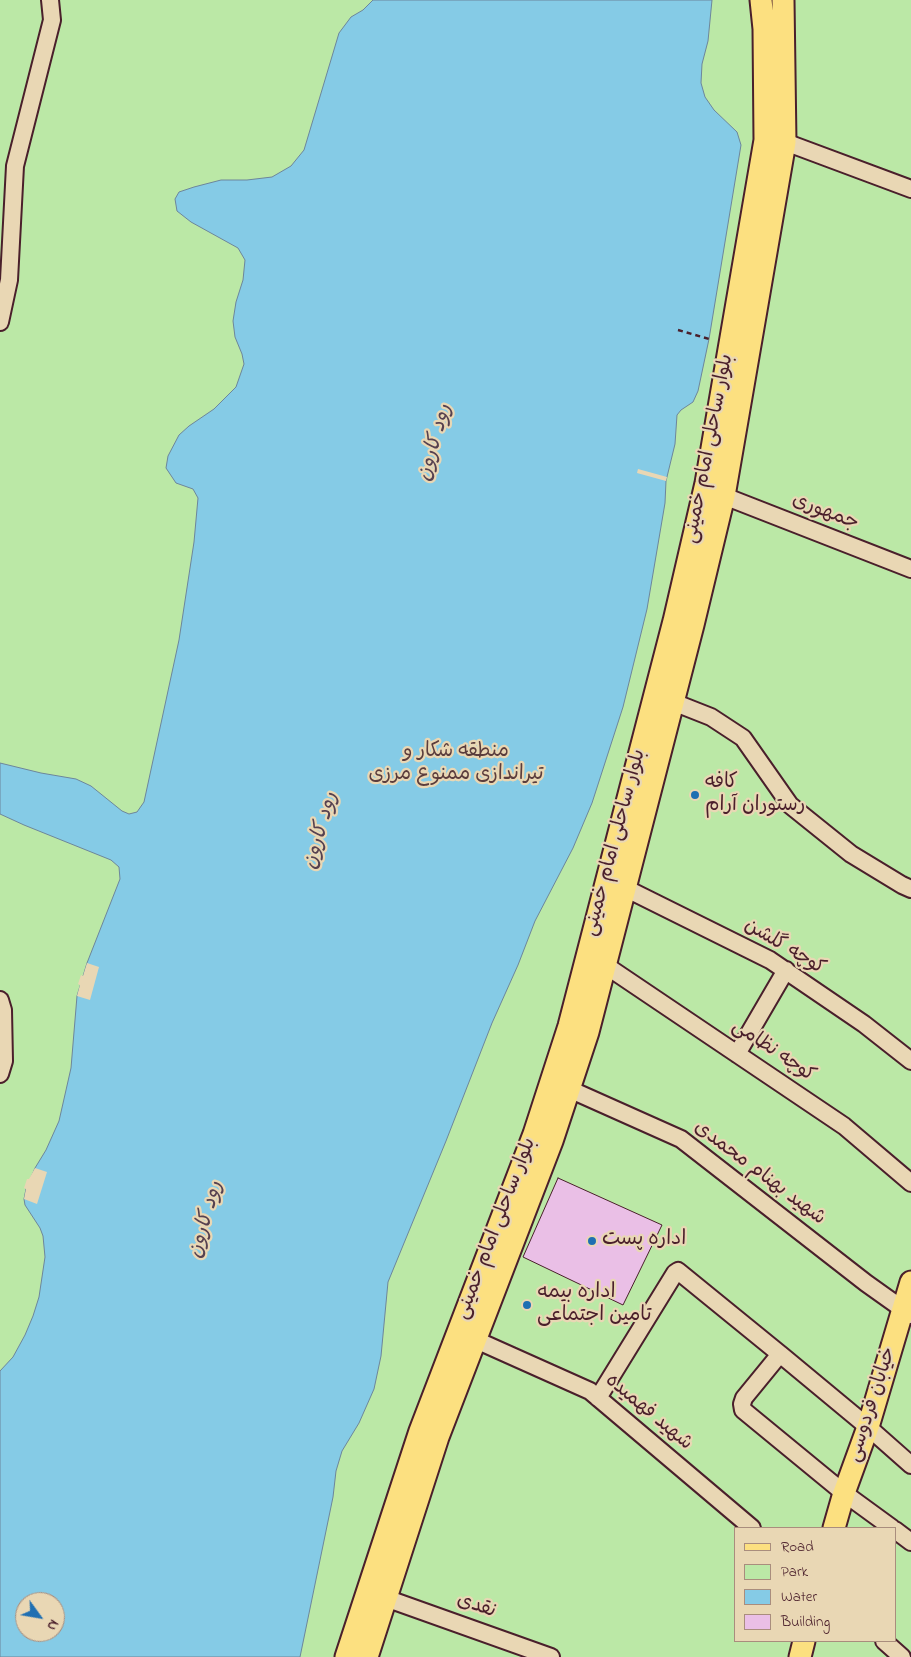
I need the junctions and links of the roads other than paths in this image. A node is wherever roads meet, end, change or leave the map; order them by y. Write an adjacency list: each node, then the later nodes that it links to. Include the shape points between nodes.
1 (50, 0): 6 (street, via 52,20 15,166 9,280)
2 (761, 0): 4 (main road, بلوار ساحلی امام خمینی)
3 (783, 0): 4 (main road, بلوار ساحلی امام خمینی)
4 (775, 141): 5 (street); 7 (main road, بلوار ساحلی امام خمینی)
5 (911, 189)
6 (0, 322)
7 (714, 492): 8 (street, جمهوری); 9 (main road, بلوار ساحلی امام خمینی); 33 (main road, بلوار ساحلی امام خمینی, via 674,621 569,1026 534,1134 420,1431)
8 (911, 569)
9 (673, 702): 10 (main road, بلوار ساحلی امام خمینی); 11 (street, via 711,717 743,738 790,806 851,854)
10 (625, 888): 12 (main road, بلوار ساحلی امام خمینی); 13 (street, کوچه گلشن)
11 (911, 889)
12 (605, 965): 15 (street, کوچه نظامی); 18 (main road, بلوار ساحلی امام خمینی)
13 (786, 970): 15 (street); 16 (street, کوچه گلشن)
14 (0, 1000): 17 (street, via 4,1062)
15 (737, 1054): 19 (street, کوچه نظامی, via 844,1126)
16 (911, 1060)
17 (0, 1074)
18 (569, 1089): 21 (street, شهید بهنام محمدی, via 680,1139); 22 (main road, بلوار ساحلی امام خمینی)
19 (911, 1183)
20 (911, 1282): 21 (main road, خیابان فردوسی)
21 (907, 1312): 25 (main road, خیابان فردوسی)
22 (476, 1340): 24 (street, شهید فهمیده); 33 (main road, بلوار ساحلی امام خمینی)
23 (780, 1354): 24 (street, via 678,1271); 25 (street); 27 (street, via 744,1398 743,1410)
24 (598, 1398): 28 (street, شهید فهمیده)
25 (868, 1427): 26 (street); 27 (main road, خیابان فردوسی)
26 (911, 1465)
27 (844, 1493): 29 (main road, خیابان فردوسی); 30 (street)
28 (751, 1527)
29 (834, 1527)
30 (890, 1527)
31 (896, 1531): 32 (street)
32 (911, 1542)
33 (377, 1595): 36 (main road, بلوار ساحلی امام خمینی); 37 (main road, بلوار ساحلی امام خمینی); 38 (street, نقدی)
34 (804, 1642): 39 (main road)
35 (885, 1642): 40 (street)
36 (346, 1657)
37 (367, 1657)
38 (551, 1657)
39 (800, 1657)
40 (902, 1657)

